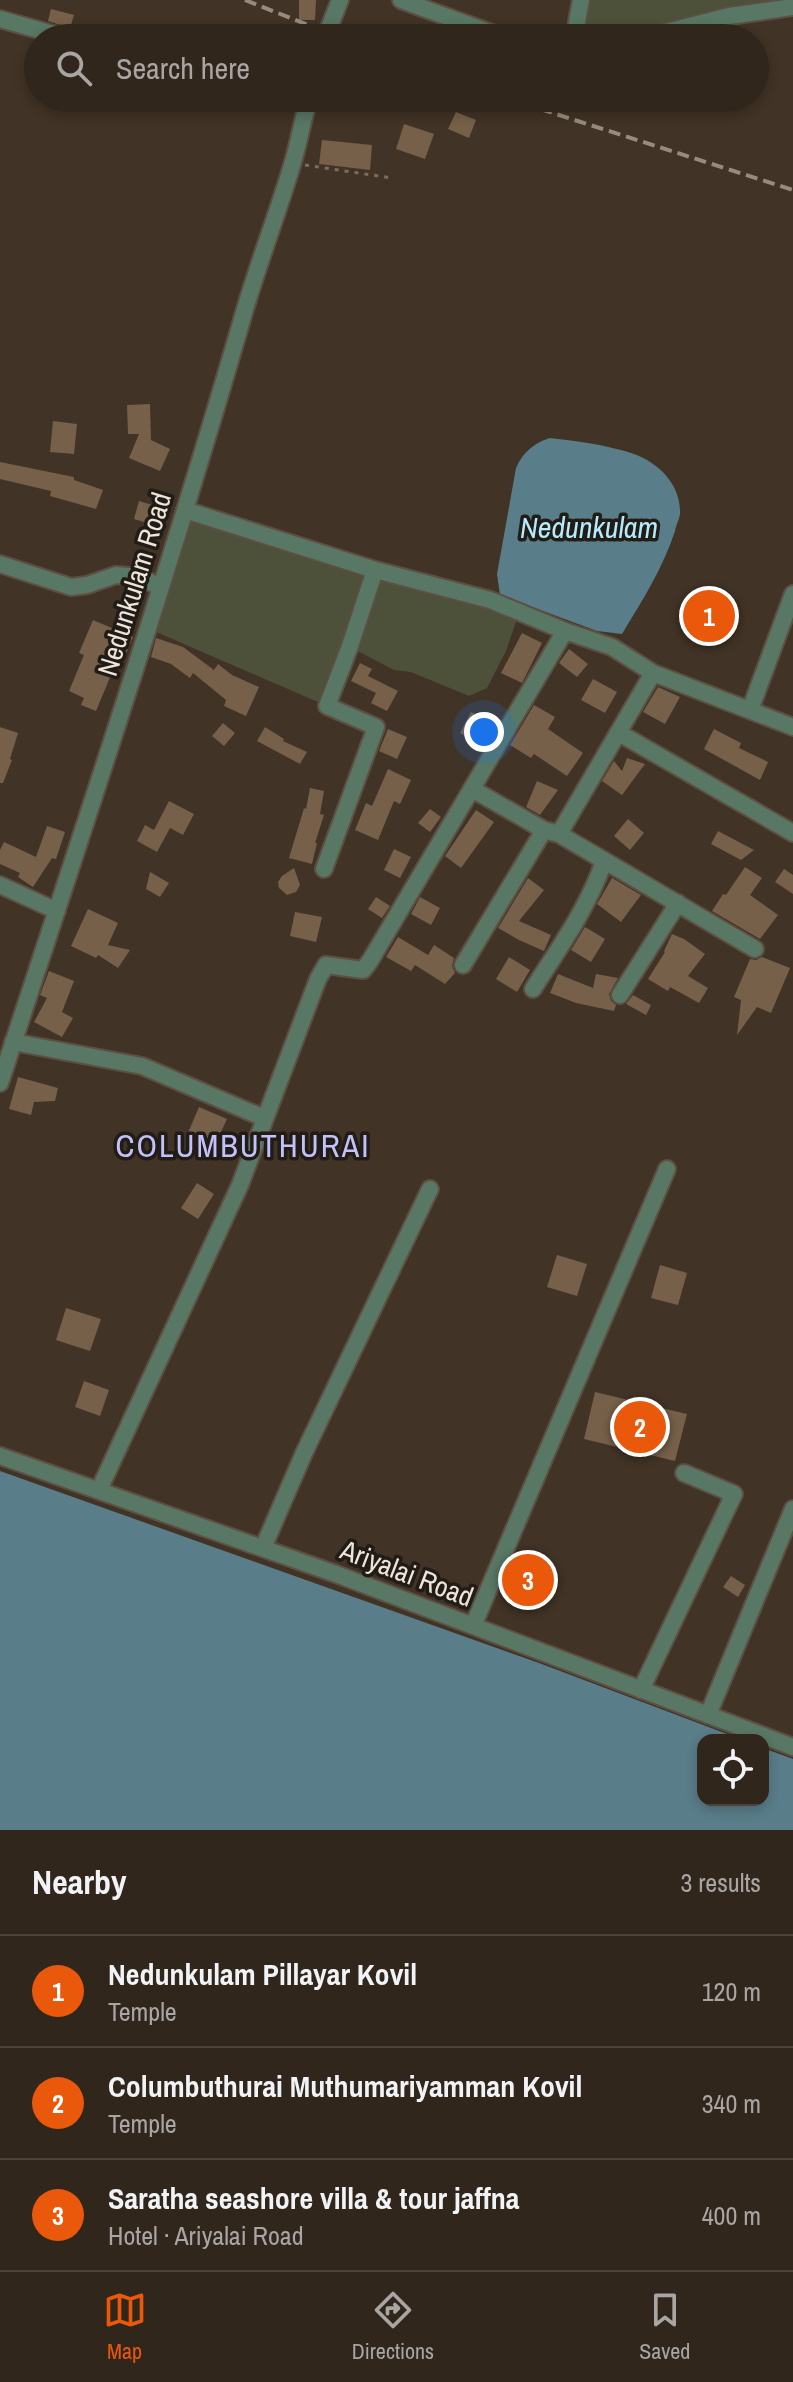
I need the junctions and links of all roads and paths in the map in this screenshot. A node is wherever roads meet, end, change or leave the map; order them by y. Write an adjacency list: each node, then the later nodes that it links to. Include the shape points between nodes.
1 (340, 0): 6 (street)
2 (401, 0): 7 (street)
3 (581, 0): 8 (street)
4 (793, 7): 9 (street)
5 (0, 19): 10 (street)
6 (331, 24)
7 (467, 24)
8 (577, 24)
9 (697, 24)
10 (24, 26)
11 (306, 112): 12 (street, Nedunkulam Road)
12 (293, 163): 13 (path); 14 (street, Nedunkulam Road)
13 (392, 178)
14 (185, 510): 16 (street); 17 (street, Nedunkulam Road)
15 (0, 564): 17 (street, via 71,587 116,575 140,577)
16 (375, 570): 19 (street, via 490,600); 28 (street, via 327,706 376,727)
17 (160, 587): 31 (street, Nedunkulam Road)
18 (793, 594): 21 (street)
19 (565, 631): 20 (street, via 612,647); 24 (street)
20 (653, 673): 21 (street); 23 (street)
21 (750, 710): 22 (street)
22 (793, 727)
23 (619, 733): 25 (street); 26 (street)
24 (472, 789): 25 (street); 38 (street, via 363,970 326,965)
25 (551, 832): 27 (street); 33 (street)
26 (793, 833)
27 (604, 861): 30 (street); 34 (street, via 576,921)
28 (324, 869)
29 (0, 885): 31 (street)
30 (678, 903): 32 (street); 35 (street)
31 (57, 911): 36 (street, Nedunkulam Road)
32 (755, 949)
33 (463, 965)
34 (533, 989)
35 (620, 995)
36 (13, 1042): 37 (street, Nedunkulam Road); 38 (street, via 142,1066)
37 (0, 1083)
38 (264, 1118): 43 (street, via 240,1185)
39 (667, 1169): 46 (street)
40 (430, 1189): 45 (street)
41 (0, 1456): 43 (street, Ariyalai Road)
42 (684, 1473): 47 (street, via 734,1494)
43 (99, 1490): 45 (street, Ariyalai Road)
44 (793, 1509): 48 (street)
45 (263, 1548): 46 (street, Ariyalai Road)
46 (473, 1626): 47 (street, Ariyalai Road)
47 (641, 1690): 48 (street, Ariyalai Road)
48 (708, 1715): 49 (street, Ariyalai Road)
49 (793, 1747)

